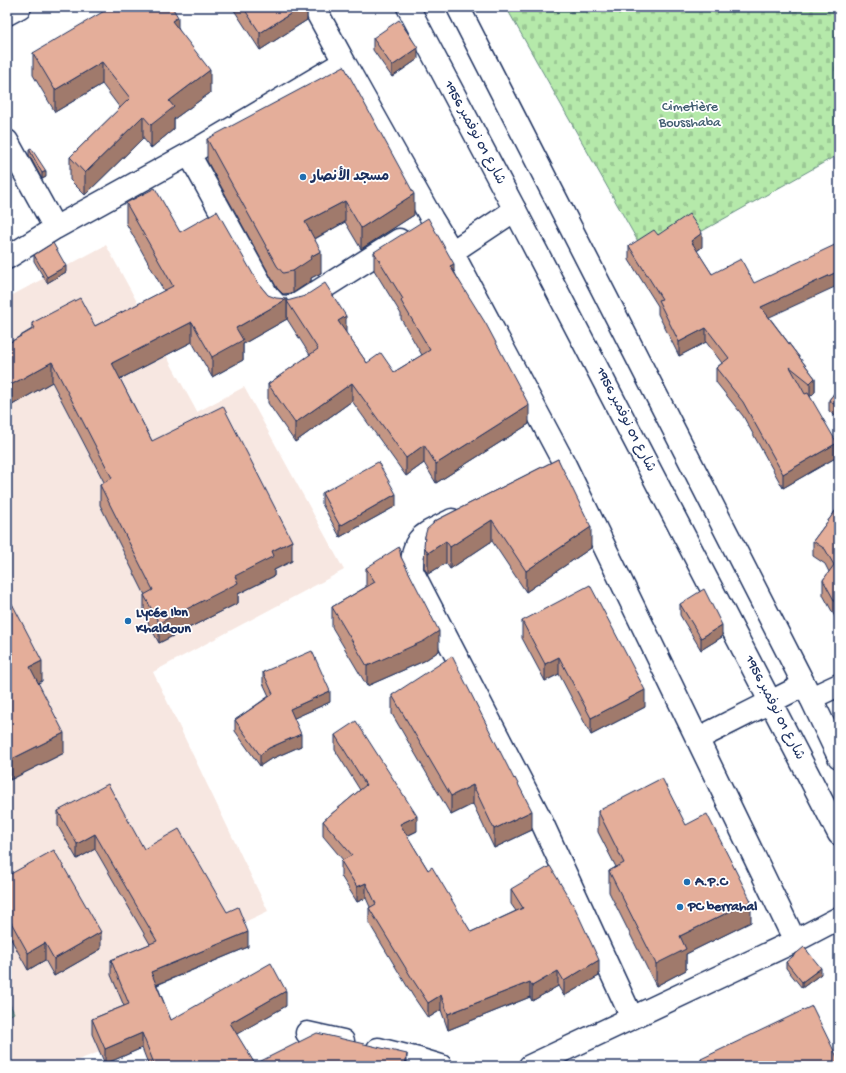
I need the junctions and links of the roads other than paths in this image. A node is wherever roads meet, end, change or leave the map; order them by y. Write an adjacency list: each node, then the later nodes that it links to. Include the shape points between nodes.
1 (20, 7): 5 (street)
2 (314, 7): 6 (street)
3 (408, 7): 9 (street, شارع 01 نوفمبر 1956)
4 (458, 7): 16 (street)
5 (7, 14)
6 (344, 62): 8 (street); 10 (street)
7 (7, 141): 11 (street)
8 (189, 154): 10 (street, via 267,295 277,306 288,307 298,304); 11 (street)
9 (515, 210): 12 (street); 17 (street, شارع 01 نوفمبر 1956)
10 (432, 219): 12 (street)
11 (55, 228): 13 (street)
12 (452, 252): 18 (street, via 557,467)
13 (7, 258)
14 (472, 510): 23 (street, via 423,535 414,547 412,571 539,816)
15 (839, 685): 16 (street)
16 (807, 692): 17 (street); 19 (street)
17 (771, 702): 18 (street); 20 (street, شارع 01 نوفمبر 1956)
18 (697, 739): 22 (street)
19 (839, 757)
20 (839, 834)
21 (839, 918): 22 (street)
22 (795, 941): 23 (street)
23 (632, 1018): 26 (street)
24 (307, 1033): 25 (street)
25 (440, 1066)
26 (530, 1066)

